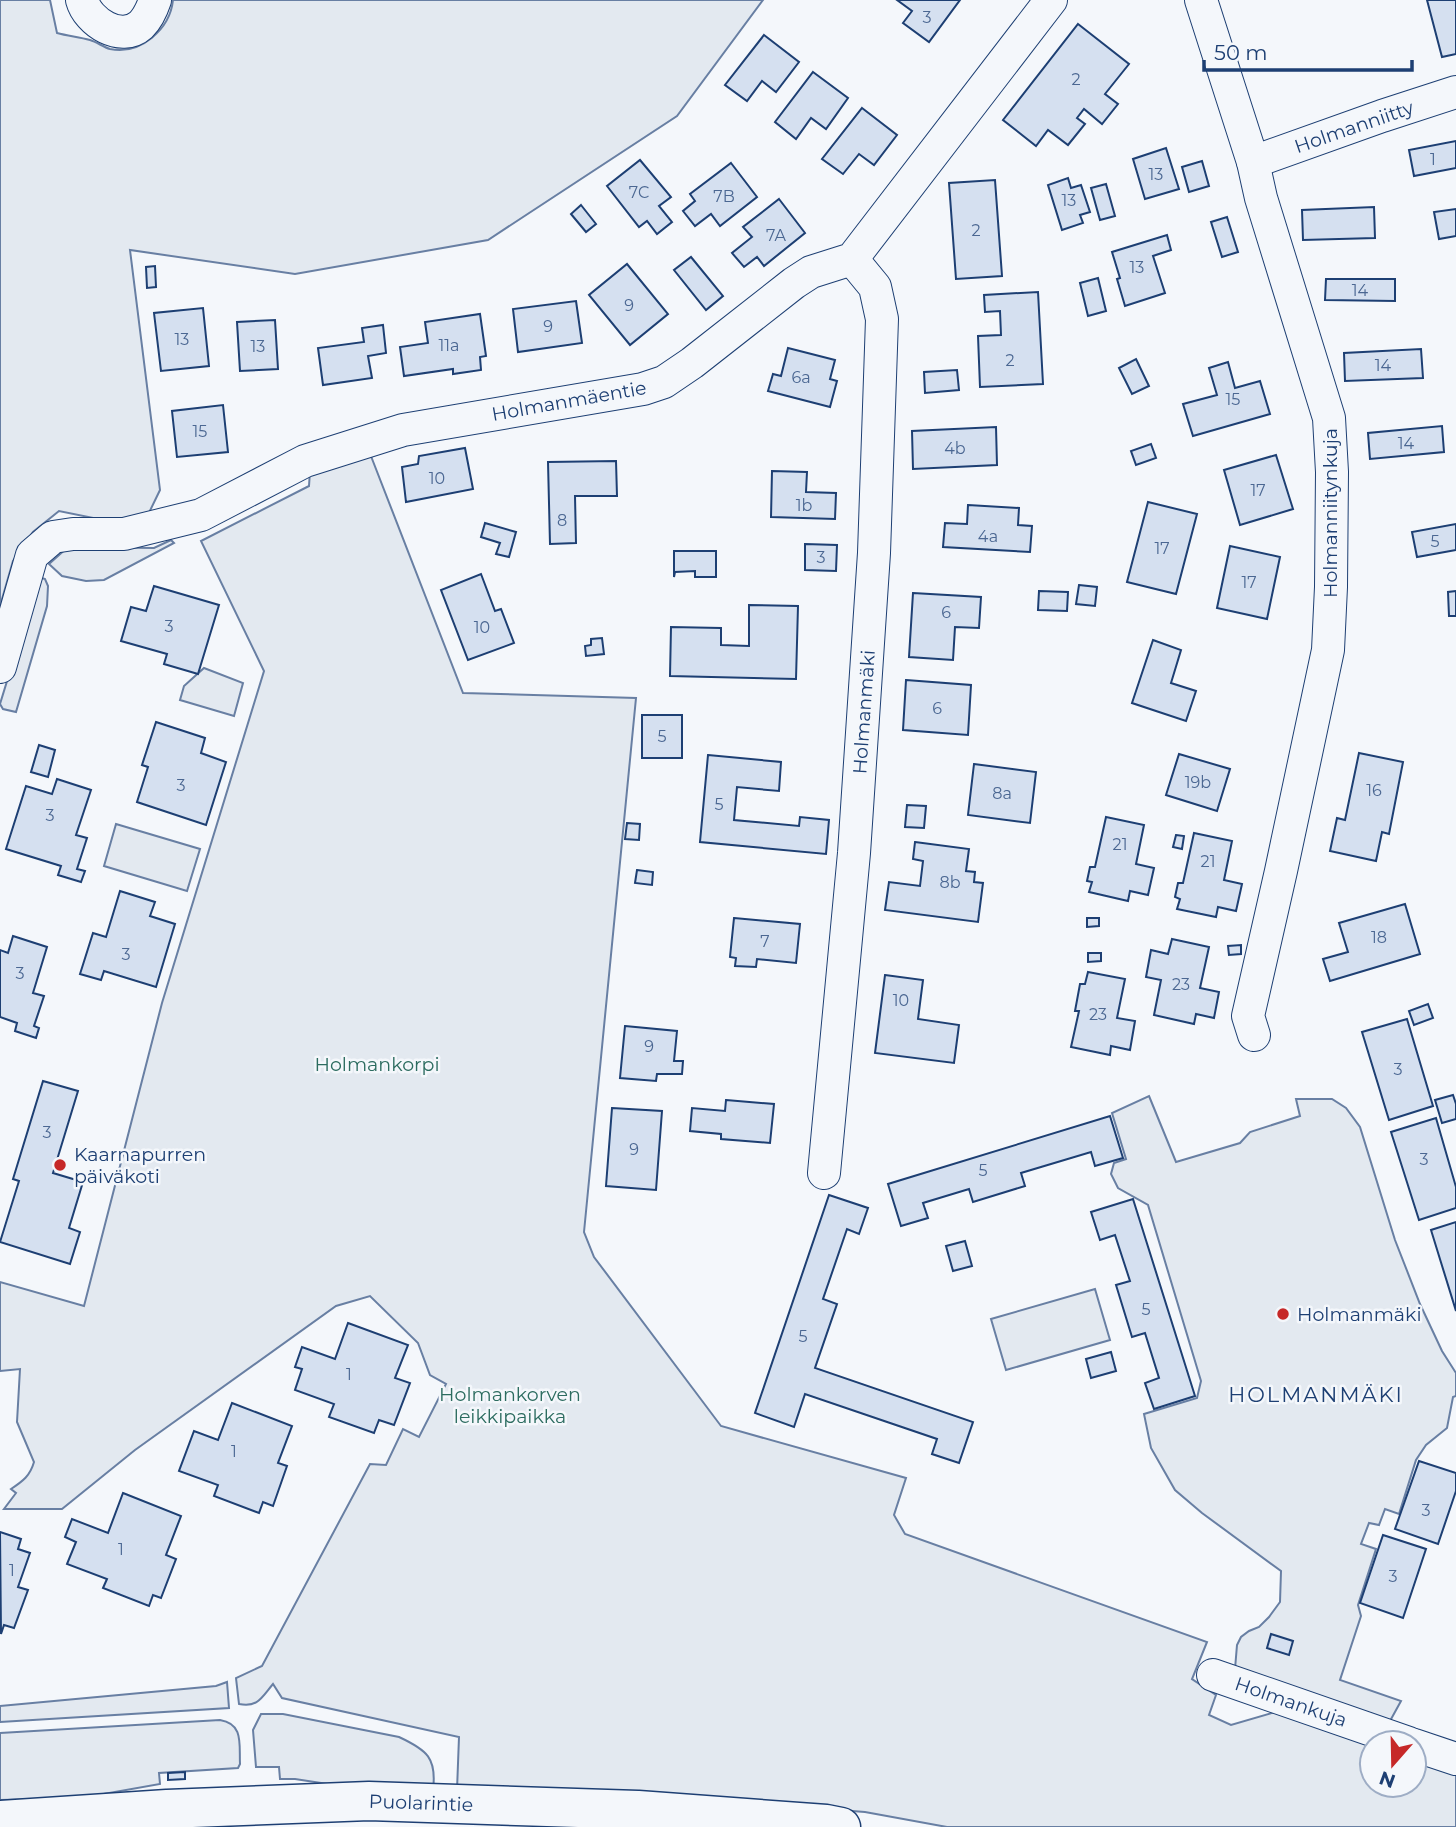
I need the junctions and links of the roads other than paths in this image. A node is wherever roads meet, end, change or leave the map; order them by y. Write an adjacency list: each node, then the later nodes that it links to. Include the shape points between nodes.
1 (82, 0): 2 (street, via 100,25 125,31 141,25)
2 (155, 0)
3 (1051, 0): 7 (street)
4 (1200, 0): 6 (street, Holmanniitynkuja)
5 (1456, 92): 6 (street, Holmanniitty)
6 (1253, 162): 9 (street, Holmanniitynkuja, via 1329,418 1332,472 1328,650 1248,1016)
7 (852, 259): 8 (street, Holmanmäentie, via 803,277 664,382 403,430 305,461 201,515 124,534 53,537 32,555); 10 (street, Holmanmäki, via 875,287 883,319 874,553 855,839)
8 (0, 667)
9 (1254, 1035)
10 (824, 1173)
11 (1213, 1675): 12 (street, Holmankuja)
12 (1369, 1729)
13 (1428, 1750): 14 (street)
14 (1456, 1759)
15 (0, 1820): 16 (main road, Puolarintie, via 369,1801 638,1810)
16 (829, 1826)

